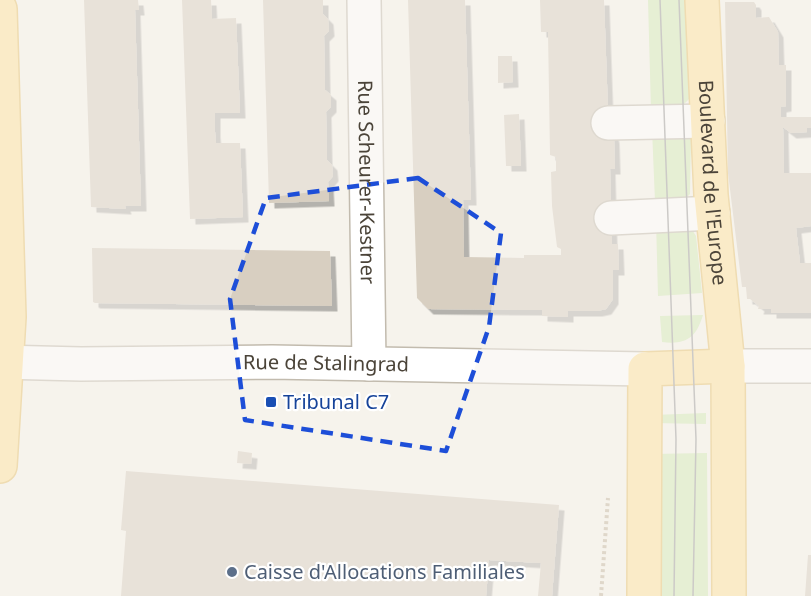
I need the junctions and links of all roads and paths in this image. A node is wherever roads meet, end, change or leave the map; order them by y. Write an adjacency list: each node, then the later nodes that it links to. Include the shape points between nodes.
1 (364, 0): 9 (street, Rue Scheurer-Kestner)
2 (702, 0): 4 (main road, Boulevard de l'Europe)
3 (0, 9): 8 (main road, via 9,317)
4 (708, 121): 5 (street); 6 (main road, Boulevard de l'Europe)
5 (608, 123)
6 (713, 213): 7 (street); 10 (main road, Boulevard de l'Europe)
7 (611, 218)
8 (3, 363): 9 (street, Rue de Stalingrad); 13 (main road)
9 (369, 364): 12 (street, Rue de Stalingrad)
10 (728, 366): 11 (street); 12 (main road); 15 (main road, Boulevard de l'Europe)
11 (811, 366)
12 (645, 369): 14 (main road)
13 (0, 466)
14 (644, 596)
15 (729, 596)

